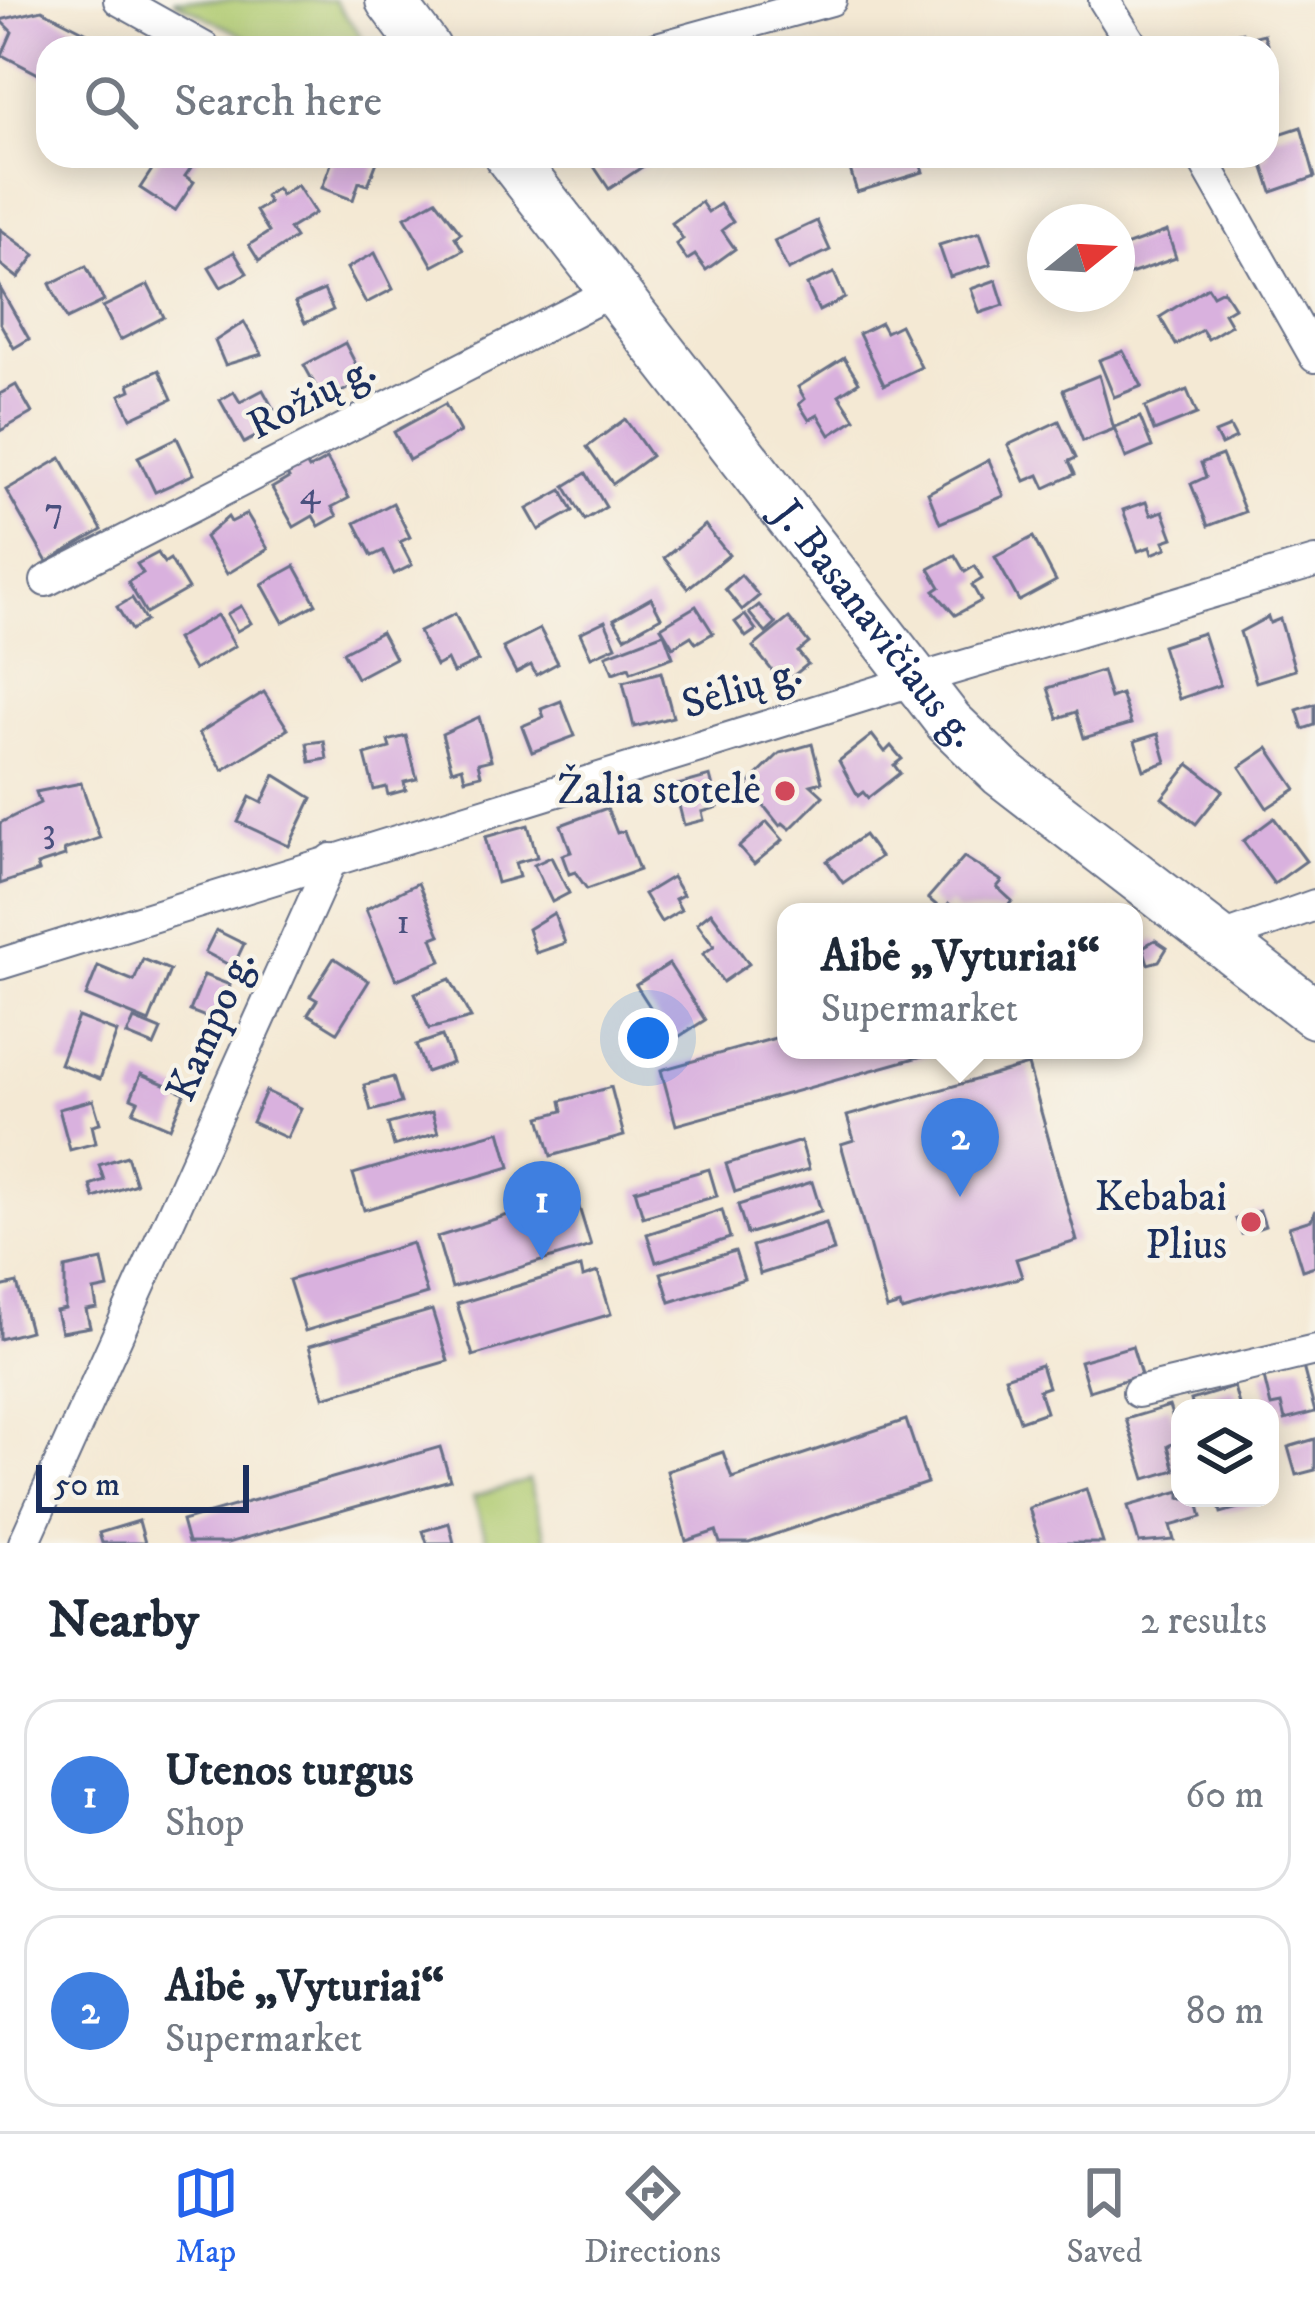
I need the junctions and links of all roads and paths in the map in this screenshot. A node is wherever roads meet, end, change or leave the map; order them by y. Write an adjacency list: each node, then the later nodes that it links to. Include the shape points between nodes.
1 (119, 0): 5 (street)
2 (390, 0): 6 (main road)
3 (831, 0): 7 (street)
4 (1104, 0): 8 (street)
5 (184, 36)
6 (417, 36)
7 (700, 36)
8 (1126, 36)
9 (518, 168): 11 (main road, J. Basanavičiaus g.)
10 (1208, 168): 12 (street)
11 (615, 290): 14 (street, Rožių g.); 15 (main road, J. Basanavičiaus g.)
12 (1315, 357)
13 (1315, 562): 15 (street, Sėlių g.)
14 (46, 580)
15 (912, 681): 16 (street, Sėlių g.); 18 (main road, J. Basanavičiaus g., via 1002,773)
16 (332, 859): 19 (street, Kampo g.); 23 (street, Kampo g.)
17 (1315, 905): 18 (street)
18 (1217, 940): 20 (main road, J. Basanavičiaus g.)
19 (0, 964)
20 (1315, 1014)
21 (1315, 1350): 22 (street)
22 (1138, 1392)
23 (24, 1543)

